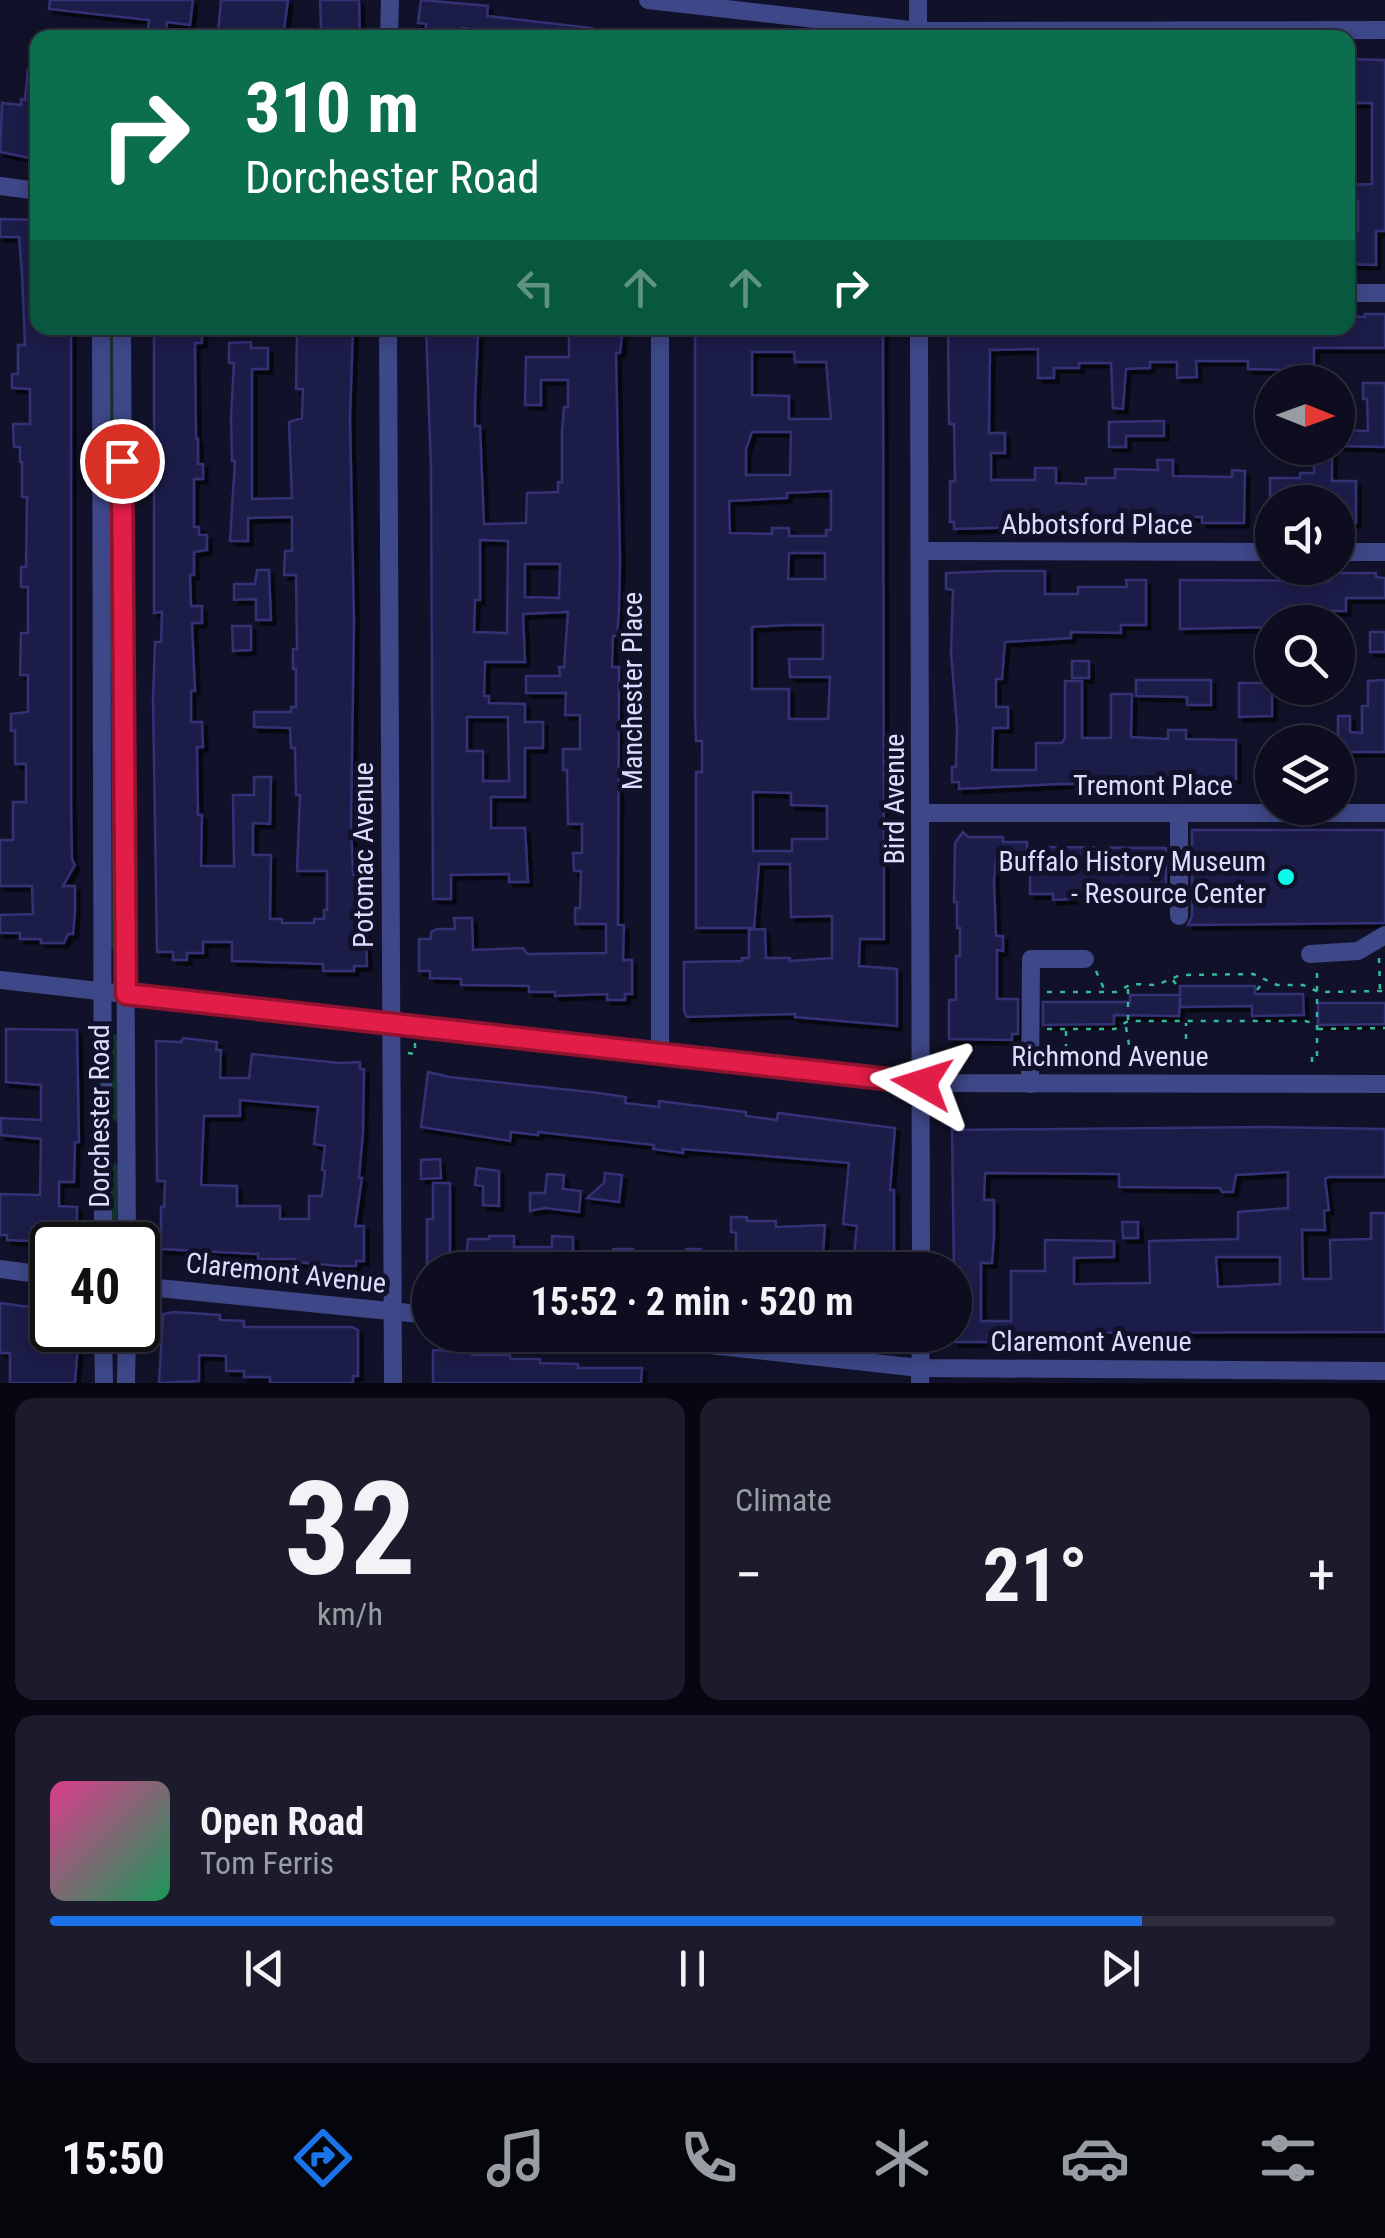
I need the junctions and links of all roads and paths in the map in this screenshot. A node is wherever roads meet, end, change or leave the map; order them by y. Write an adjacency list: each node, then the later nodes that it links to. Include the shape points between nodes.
1 (390, 0): 4 (street)
2 (648, 0): 5 (street)
3 (918, 0): 6 (street)
4 (389, 30)
5 (886, 30)
6 (918, 30)
7 (1355, 30): 8 (street)
8 (1385, 30)
9 (0, 186): 10 (street)
10 (30, 190)
11 (1355, 293): 12 (street)
12 (1385, 294)
13 (101, 335): 18 (street, Dorchester Road)
14 (122, 335): 19 (street, Dorchester Road)
15 (388, 335): 75 (street, Potomac Avenue)
16 (660, 335): 82 (street, Manchester Place)
17 (919, 335): 20 (street, Bird Avenue)
18 (101, 461): 19 (street); 24 (street, Dorchester Road)
19 (122, 461): 25 (street, Dorchester Road)
20 (922, 552): 21 (street, Abbotsford Place); 26 (street, Bird Avenue)
21 (1255, 552)
22 (1355, 552): 23 (street)
23 (1385, 552)
24 (101, 687): 25 (street); 51 (street, Dorchester Road)
25 (124, 687): 61 (street, Dorchester Road)
26 (922, 813): 27 (street, Tremont Place); 87 (street, Bird Avenue)
27 (1179, 813): 28 (street, Tremont Place); 29 (street)
28 (1385, 813)
29 (1179, 916)
30 (1382, 941): 31 (street, via 1358,951); 33 (path)
31 (1310, 954)
32 (1090, 964): 55 (path); 88 (street, via 1031,959)
33 (1382, 969): 60 (path)
34 (1253, 974): 36 (path); 39 (path); 43 (path)
35 (1184, 975): 36 (path); 38 (path); 41 (path)
36 (1206, 975): 42 (path)
37 (1317, 978): 50 (path)
38 (1172, 979): 44 (path, via 1157,988); 47 (path)
39 (1266, 979): 45 (path, via 1280,987); 48 (path)
40 (0, 980): 51 (street, Richmond Avenue)
41 (1184, 981)
42 (1206, 982)
43 (1254, 982)
44 (1134, 984): 46 (path); 49 (path)
45 (1304, 984): 50 (path); 56 (path)
46 (1128, 988): 55 (path); 74 (path)
47 (1179, 989)
48 (1257, 990)
49 (1134, 991)
50 (1317, 991): 57 (path); 76 (path)
51 (102, 992): 61 (street, Richmond Avenue); 92 (street, Dorchester Road)
52 (1044, 992): 53 (path)
53 (1066, 992): 54 (path); 65 (path)
54 (1091, 992): 55 (path); 66 (path)
55 (1106, 992)
56 (1303, 992)
57 (1324, 992): 58 (path); 64 (path)
58 (1346, 992): 59 (path); 62 (path)
59 (1371, 992): 60 (path); 63 (path)
60 (1382, 992)
61 (126, 994): 75 (street, Richmond Avenue); 93 (street, Dorchester Road)
62 (1347, 998)
63 (1371, 998)
64 (1324, 999)
65 (1066, 1000)
66 (1091, 1000)
67 (1194, 1010): 71 (path)
68 (1219, 1010): 72 (path)
69 (1244, 1011): 73 (path)
70 (1186, 1021): 71 (path); 74 (path); 86 (path)
71 (1194, 1021): 72 (path)
72 (1219, 1021): 73 (path)
73 (1244, 1021): 76 (path, via 1292,1019)
74 (1127, 1023): 78 (path); 84 (path)
75 (392, 1024): 82 (street, Richmond Avenue); 102 (street, Potomac Avenue)
76 (1317, 1026): 77 (path); 85 (path)
77 (1385, 1028)
78 (1066, 1029): 79 (path); 83 (path)
79 (1037, 1030)
80 (414, 1042): 81 (path, via 415,1054)
81 (407, 1053)
82 (660, 1055): 87 (street, Richmond Avenue)
83 (1066, 1058)
84 (1134, 1066)
85 (1312, 1069)
86 (1186, 1070)
87 (922, 1083): 88 (street, Richmond Avenue); 98 (street, Bird Avenue)
88 (1030, 1084): 89 (street, Richmond Avenue)
89 (1385, 1084)
90 (942, 1100): 91 (path)
91 (942, 1112)
92 (102, 1130): 93 (street); 94 (street, Dorchester Road)
93 (126, 1130): 95 (street, Dorchester Road)
94 (102, 1154): 95 (street); 96 (street, Dorchester Road)
95 (126, 1154): 97 (street, Dorchester Road)
96 (103, 1222)
97 (127, 1222)
98 (921, 1252)
99 (0, 1269): 100 (street)
100 (30, 1273)
101 (160, 1288): 102 (street, Claremont Avenue)
102 (393, 1310): 103 (street, Claremont Avenue); 111 (street, Potomac Avenue)
103 (412, 1312)
104 (104, 1352): 109 (street)
105 (126, 1352): 110 (street)
106 (746, 1352): 108 (street, Claremont Avenue)
107 (1385, 1370): 108 (street, Claremont Avenue)
108 (920, 1375)
109 (104, 1383)
110 (126, 1383)
111 (393, 1383)

